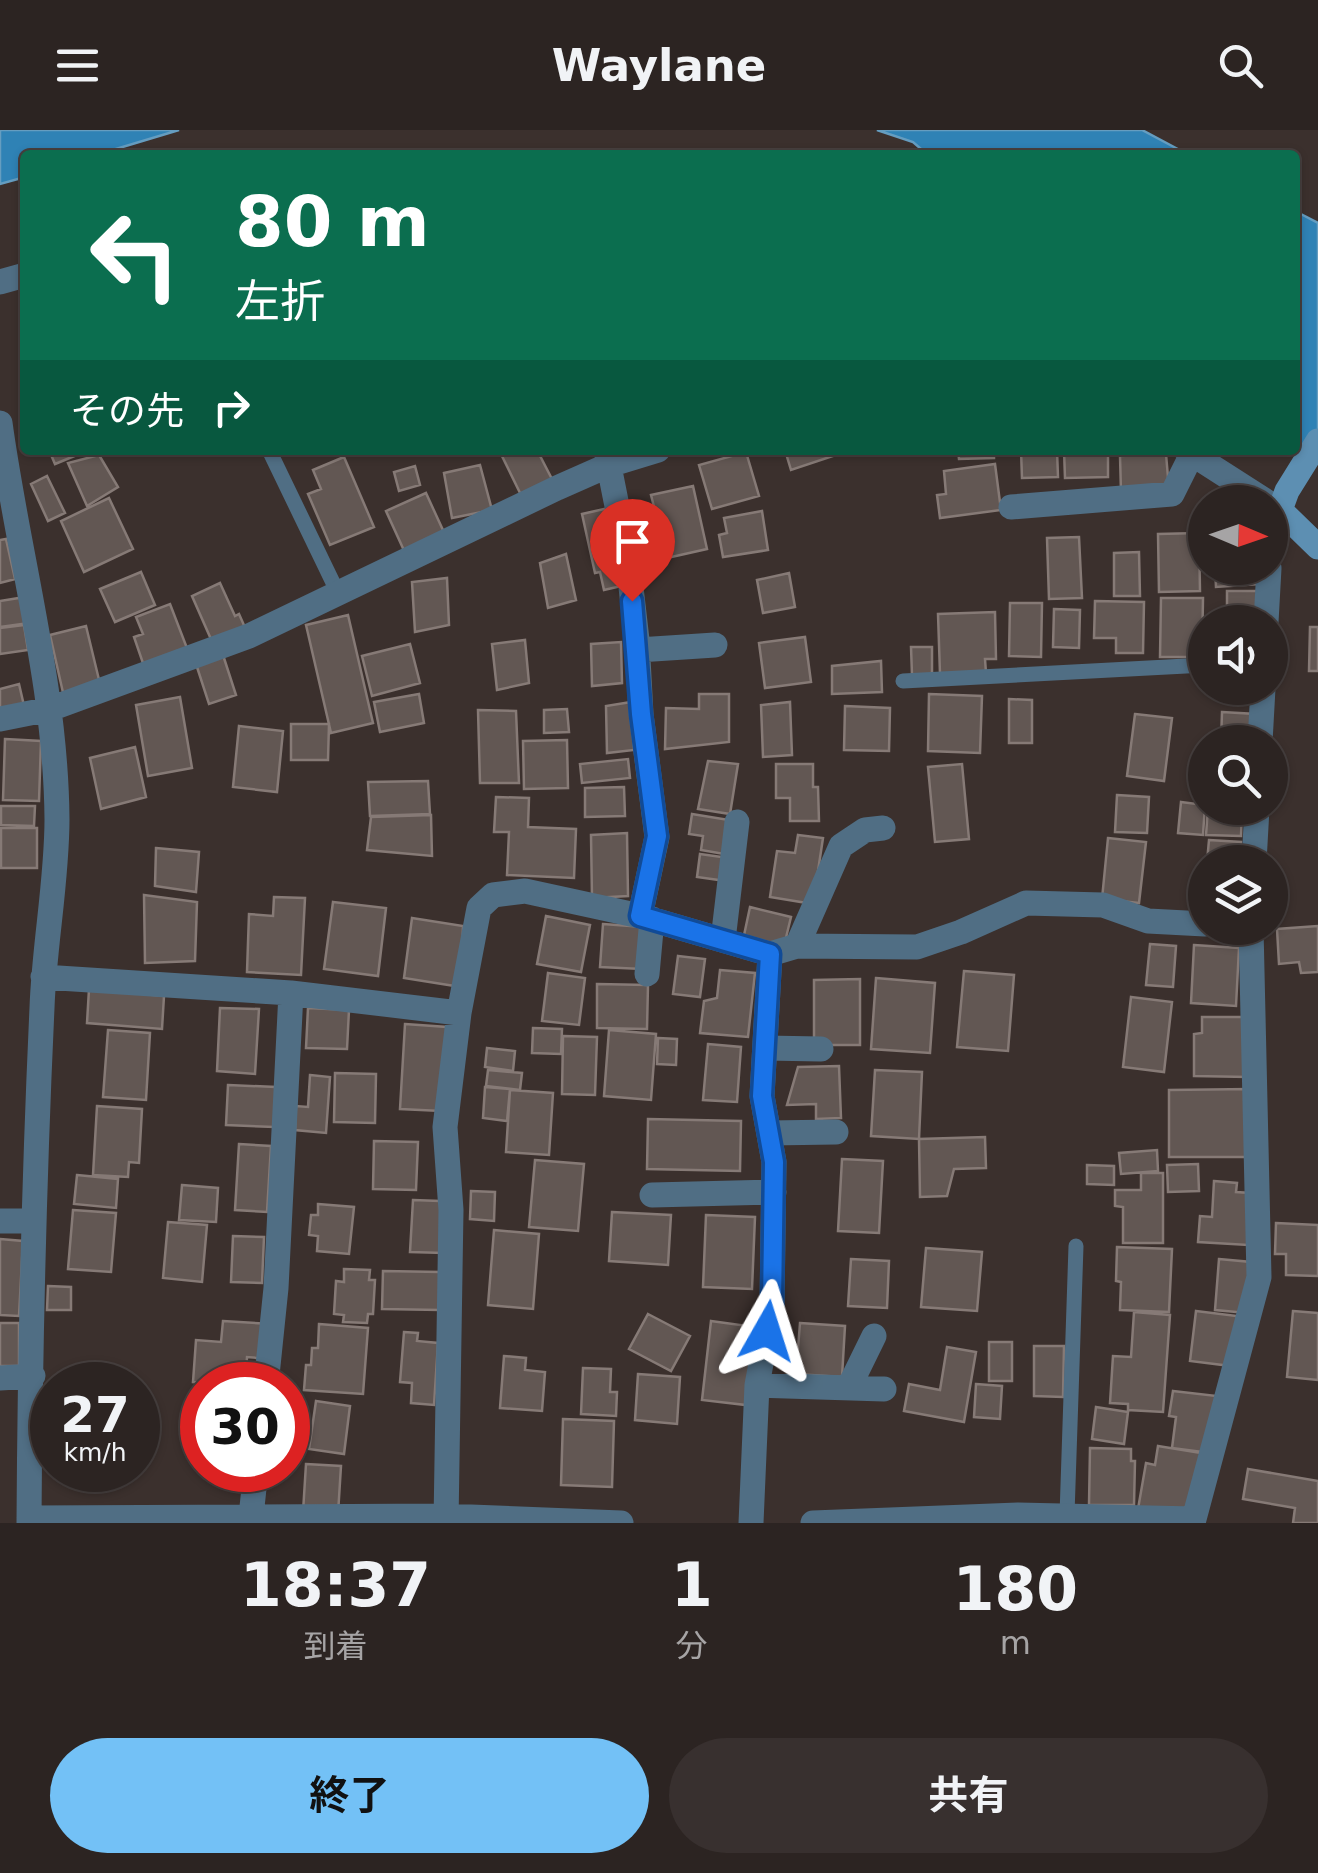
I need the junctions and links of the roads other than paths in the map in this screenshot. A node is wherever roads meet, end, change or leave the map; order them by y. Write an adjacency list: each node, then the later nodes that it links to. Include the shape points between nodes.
1 (0, 423): 17 (street)
2 (1318, 441): 8 (street)
3 (270, 455): 12 (lane)
4 (1188, 455): 9 (street, via 1172,494)
5 (1194, 455): 7 (street)
6 (608, 457): 12 (street); 14 (street)
7 (1246, 485)
8 (1288, 485)
9 (1010, 508)
10 (1288, 515): 11 (street)
11 (1318, 547)
12 (338, 593): 17 (street, via 248,636)
13 (715, 644): 14 (street)
14 (638, 650): 21 (street, via 657,836)
15 (1188, 666): 16 (lane)
16 (903, 680)
17 (50, 709): 18 (street); 28 (street, via 57,822)
18 (0, 719)
19 (737, 822): 23 (street)
20 (882, 828): 25 (street, via 841,846)
21 (646, 918): 23 (street); 27 (street); 30 (street, via 525,891 493,895 479,908)
22 (1188, 923): 25 (street, via 1148,921 1103,905 1026,902 918,947)
23 (723, 940): 26 (street)
24 (1251, 945): 51 (street, via 1260,1276 1194,1518)
25 (797, 946): 26 (street)
26 (770, 954): 31 (street)
27 (647, 974)
28 (43, 978): 29 (street); 38 (street)
29 (291, 992): 30 (street); 42 (street)
30 (460, 1012): 53 (street, via 446,1127)
31 (765, 1048): 32 (street); 34 (street, via 762,1096)
32 (821, 1049)
33 (836, 1132): 34 (street)
34 (769, 1133): 35 (street)
35 (774, 1192): 36 (street); 45 (street, via 772,1304)
36 (652, 1196)
37 (0, 1220): 38 (street)
38 (32, 1221): 41 (street)
39 (1076, 1246): 51 (lane)
40 (874, 1336): 46 (street)
41 (33, 1362)
42 (268, 1362)
43 (30, 1376): 44 (street)
44 (0, 1378)
45 (757, 1384): 46 (street); 55 (street)
46 (849, 1387): 47 (street)
47 (884, 1388)
48 (30, 1484): 52 (street)
49 (254, 1492): 50 (street)
50 (252, 1516): 52 (street); 53 (street)
51 (1067, 1519): 56 (street)
52 (29, 1520)
53 (446, 1520): 54 (street)
54 (621, 1523)
55 (751, 1523)
56 (824, 1523)

